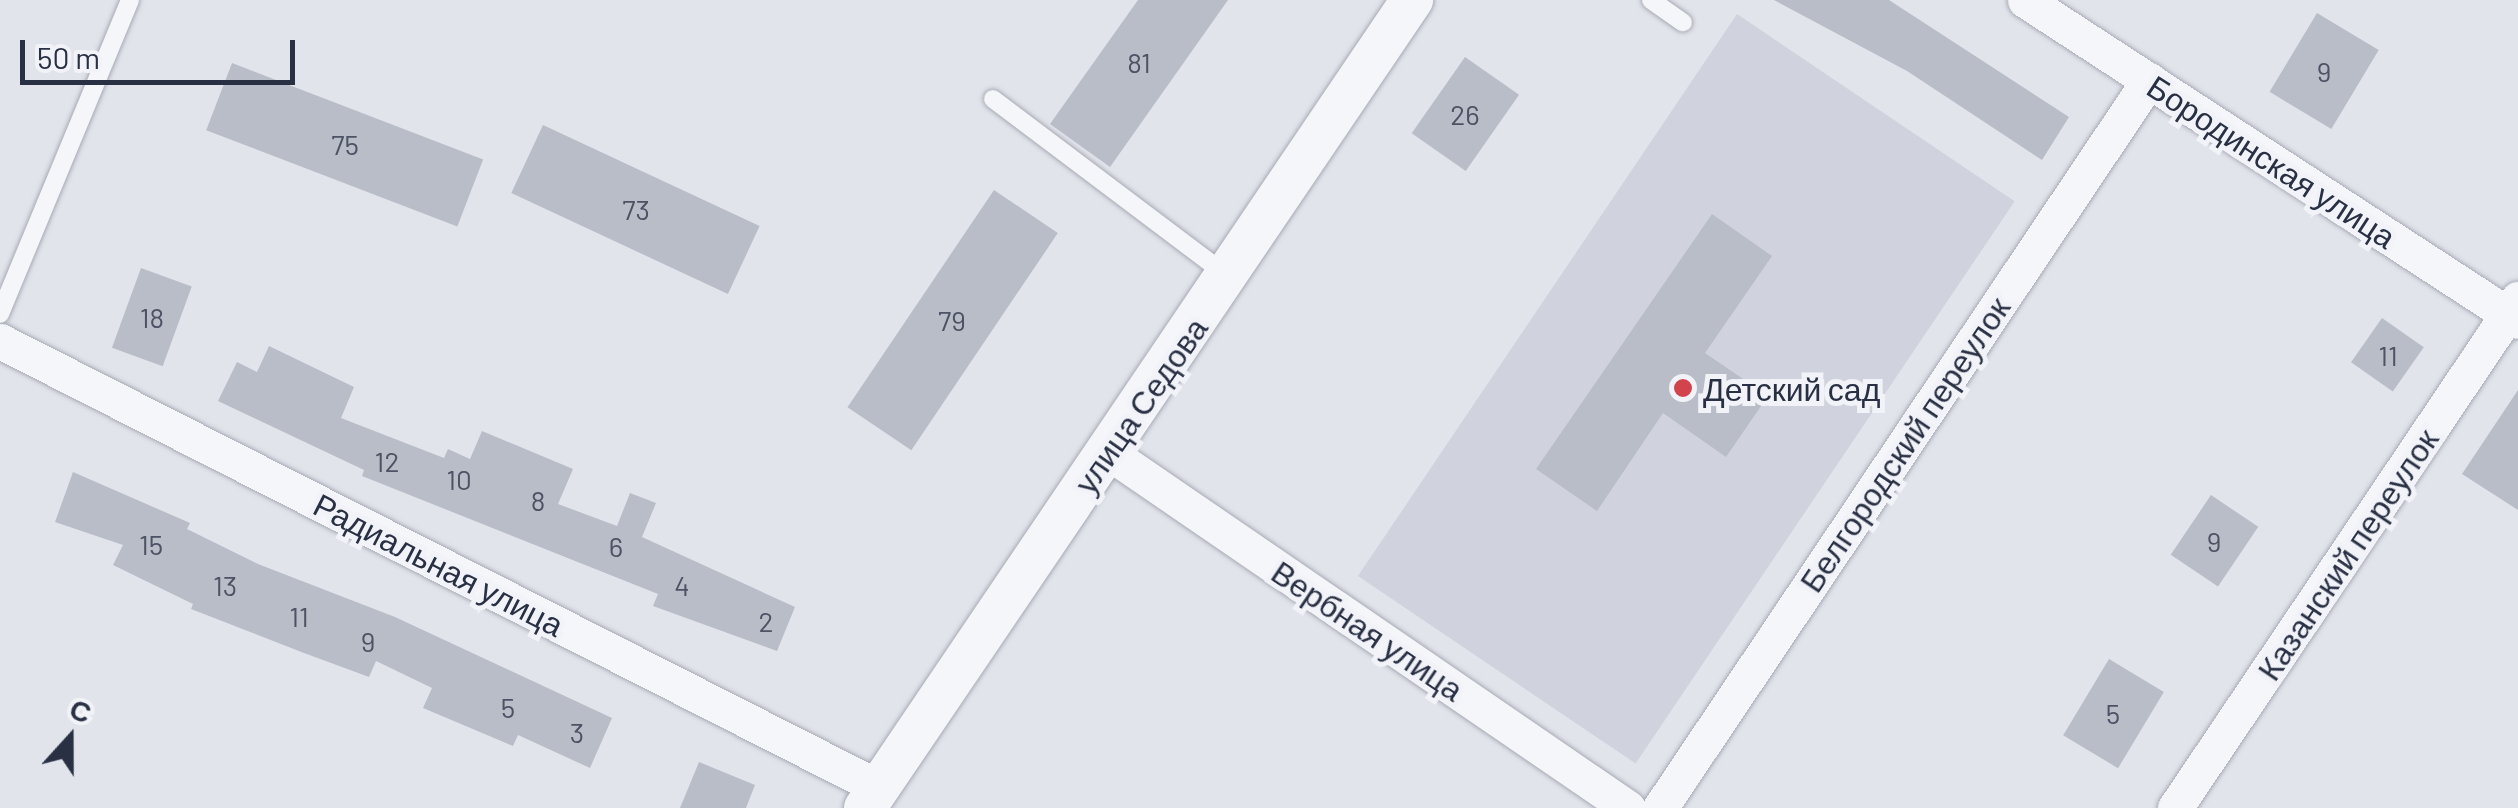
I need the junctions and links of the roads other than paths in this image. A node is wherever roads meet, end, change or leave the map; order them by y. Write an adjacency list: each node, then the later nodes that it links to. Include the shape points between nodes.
1 (130, 0): 10 (lane)
2 (1412, 0): 8 (street, улица Седова)
3 (1650, 0): 5 (lane)
4 (2025, 0): 6 (street, Бородинская улица)
5 (1683, 22)
6 (2149, 80): 9 (street, Бородинская улица); 15 (street, Белгородский переулок)
7 (992, 99): 8 (lane)
8 (1229, 276): 12 (street, улица Седова)
9 (2515, 312): 16 (street, Казанский переулок)
10 (0, 314)
11 (0, 341): 13 (street, Радиальная улица)
12 (1108, 452): 13 (street, улица Седова); 14 (street, Вербная улица)
13 (872, 797)
14 (1628, 808)
15 (1660, 808)
16 (2175, 808)

